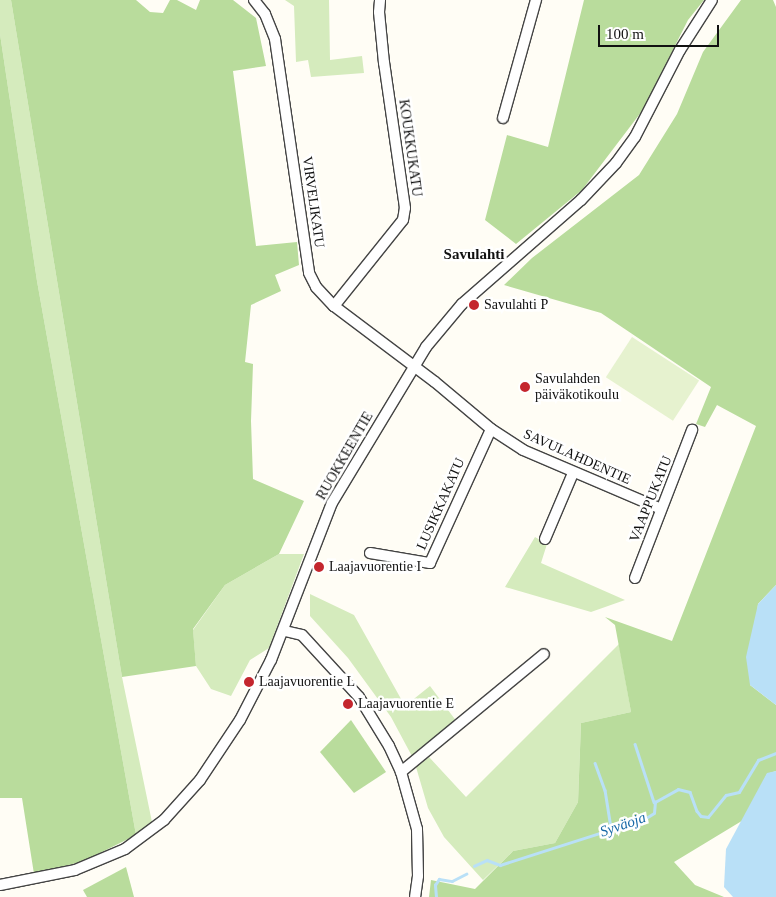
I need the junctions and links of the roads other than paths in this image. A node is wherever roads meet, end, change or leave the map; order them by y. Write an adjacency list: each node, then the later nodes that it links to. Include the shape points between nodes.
1 (254, 0): 6 (street, VIRVELIKATU, via 265,14 275,39 309,273 316,287)
2 (380, 0): 6 (street, KOUKKUKATU, via 378,12 384,63 405,208 403,220)
3 (536, 0): 5 (street)
4 (712, 0): 7 (street, RUOKKEENTIE, via 680,50 635,137 616,163 581,200 462,304)
5 (503, 118)
6 (334, 306): 7 (street, VIRVELIKATU)
7 (414, 367): 8 (street, SAVULAHDENTIE); 15 (street, RUOKKEENTIE, via 332,503)
8 (490, 429): 10 (street, SAVULAHDENTIE, via 523,450); 13 (street, LUSIKKAKATU, via 430,563)
9 (692, 430): 11 (street, VAAPPUKATU)
10 (574, 473): 11 (street, SAVULAHDENTIE); 12 (street)
11 (661, 509): 14 (street, VAAPPUKATU)
12 (546, 539)
13 (370, 553)
14 (634, 578)
15 (285, 631): 17 (street, via 302,635 359,697); 18 (street, RUOKKEENTIE, via 240,720 200,780 164,820 132,844 100,861 49,877)
16 (544, 654): 17 (street)
17 (402, 772): 19 (street, via 417,829)
18 (0, 884)
19 (415, 897)

